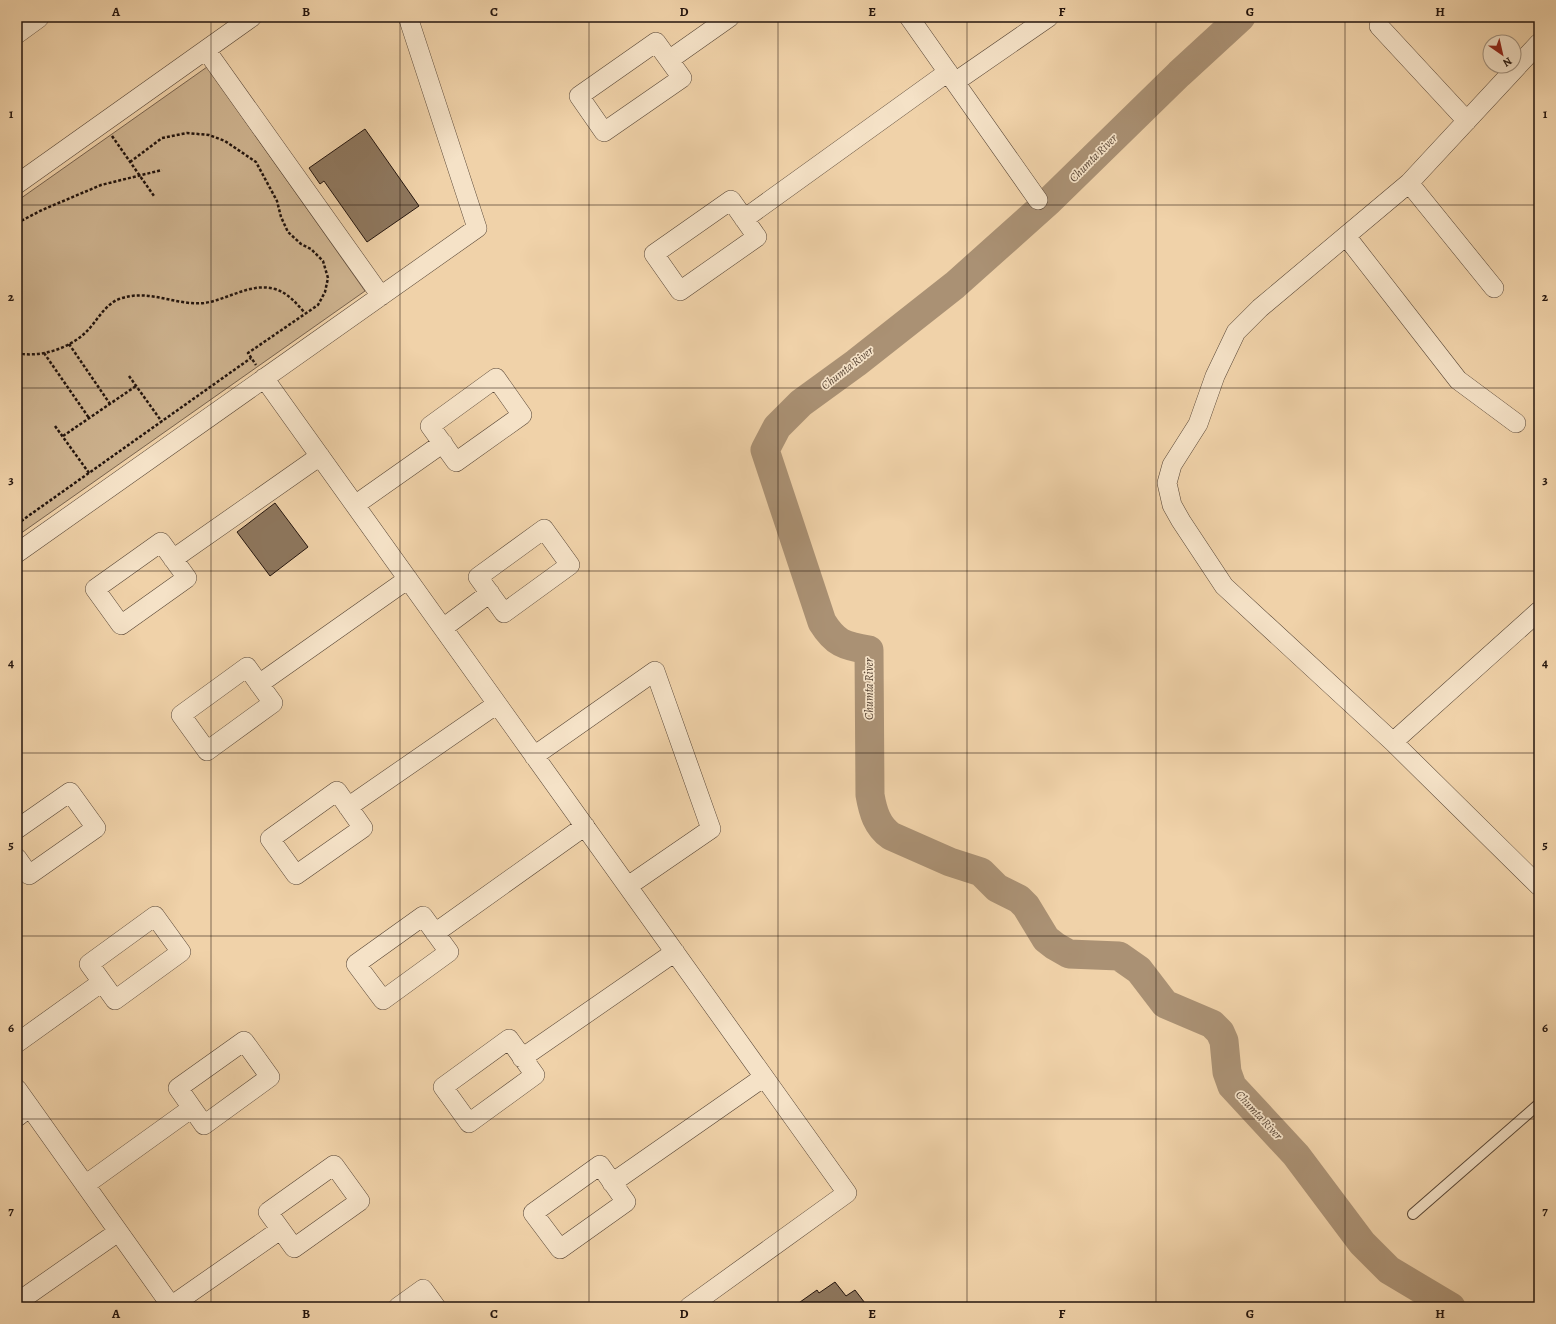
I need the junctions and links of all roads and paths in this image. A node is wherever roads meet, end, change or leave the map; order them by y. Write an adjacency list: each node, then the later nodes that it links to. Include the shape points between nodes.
1 (38, 17): 8 (street)
2 (252, 17): 10 (street)
3 (408, 17): 26 (street, via 477,228)
4 (730, 17): 11 (street)
5 (909, 17): 12 (street)
6 (1049, 17): 12 (street)
7 (1379, 26): 13 (street)
8 (17, 34)
9 (1539, 43): 13 (street)
10 (206, 50): 14 (street); 26 (street)
11 (669, 60): 11 (street, via 656,42 579,96 604,132 682,78)
12 (952, 77): 21 (street); 22 (street)
13 (1467, 121): 19 (street)
14 (103, 123): 15 (path); 18 (street)
15 (130, 162): 17 (path); 27 (path, via 162,138 187,133 220,139 256,162 277,202 288,232 323,261 328,278 325,292 318,304)
16 (162, 170): 17 (path)
17 (140, 175): 20 (path); 23 (path, via 101,185)
18 (17, 184)
19 (1409, 184): 24 (street); 25 (street)
20 (154, 196)
21 (1038, 200)
22 (744, 219): 22 (street, via 731,200 654,254 680,291 757,237)
23 (17, 223)
24 (1346, 236): 39 (street, via 1458,380); 55 (street, via 1260,308 1236,332 1215,376 1198,424 1168,474 1168,491 1180,521 1224,586)
25 (1494, 288)
26 (381, 296): 34 (street)
27 (305, 313): 28 (path, via 291,297 274,289 254,288 203,303 146,294 119,299 105,310 84,334); 30 (path)
28 (69, 344): 29 (path); 36 (path)
29 (44, 353): 31 (path); 37 (path)
30 (248, 353)
31 (17, 354)
32 (252, 358): 38 (path)
33 (129, 376): 35 (path)
34 (264, 378): 43 (street); 47 (street)
35 (136, 386): 36 (path); 38 (path)
36 (110, 404): 37 (path)
37 (89, 418): 41 (path)
38 (162, 422): 44 (path)
39 (1516, 422)
40 (55, 426): 41 (path)
41 (63, 436): 44 (path)
42 (443, 444): 42 (street, via 456,462 522,415 496,378 430,426); 45 (street)
43 (320, 456): 45 (street); 48 (street)
44 (89, 473): 46 (path)
45 (355, 506): 49 (street)
46 (17, 524)
47 (17, 553)
48 (174, 559): 48 (street, via 161,542 95,589 121,625 187,578)
49 (408, 579): 52 (street); 53 (street)
50 (490, 593): 50 (street, via 504,613 570,565 544,529 478,577); 52 (street)
51 (1539, 611): 55 (street)
52 (443, 628): 54 (street)
53 (259, 684): 53 (street, via 247,667 181,715 207,751 273,703)
54 (498, 704): 56 (street); 57 (street)
55 (1393, 742): 62 (street)
56 (534, 756): 58 (street); 61 (street, via 655,671 711,829)
57 (348, 807): 57 (street, via 337,791 270,839 296,875 363,828)
58 (585, 826): 61 (street); 63 (street)
59 (17, 829): 60 (street, via 70,792 96,828 30,876)
60 (17, 858)
61 (628, 886): 64 (street)
62 (1539, 886)
63 (435, 933): 63 (street, via 422,916 356,964 382,1000 449,952)
64 (675, 952): 67 (street); 68 (street)
65 (102, 982): 65 (street, via 115,1000 181,952 155,916 89,964); 66 (street)
66 (17, 1043)
67 (522, 1058): 67 (street, via 509,1039 443,1087 469,1123 535,1075)
68 (764, 1078): 73 (street); 82 (street, via 847,1193)
69 (17, 1089): 72 (street)
70 (1539, 1104): 75 (lane)
71 (192, 1108): 71 (street, via 204,1124 270,1077 244,1041 178,1088); 74 (street)
72 (23, 1112): 74 (street)
73 (612, 1183): 73 (street, via 600,1165 534,1213 560,1249 626,1202)
74 (85, 1185): 77 (street)
75 (1413, 1214)
76 (280, 1230): 76 (street, via 294,1248 360,1201 334,1165 268,1212); 79 (street)
77 (118, 1232): 78 (street); 79 (street)
78 (25, 1297)
79 (172, 1306)
80 (398, 1307): 81 (street, via 423,1289)
81 (436, 1307)
82 (690, 1307)

